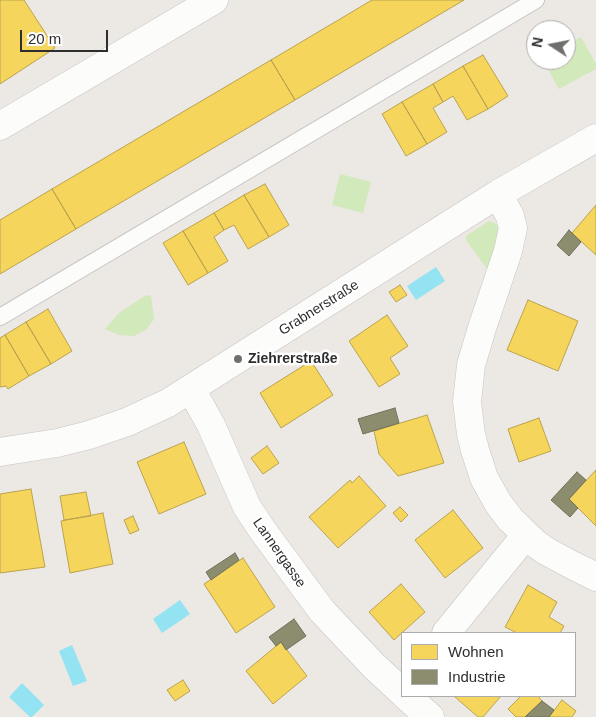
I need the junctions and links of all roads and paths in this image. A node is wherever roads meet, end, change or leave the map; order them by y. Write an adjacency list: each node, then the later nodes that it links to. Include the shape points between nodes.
1 (214, 0): 3 (street)
2 (536, 0): 6 (lane)
3 (0, 126)
4 (596, 138): 5 (street, Grabnerstraße)
5 (498, 194): 7 (street, Grabnerstraße); 9 (street, via 510,216 512,239 471,365 468,420 484,478 504,512)
6 (0, 317)
7 (191, 389): 8 (street, Grabnerstraße, via 127,422 89,435); 12 (street, Lannergasse, via 247,506 263,531 317,606)
8 (0, 452)
9 (526, 535): 10 (street, via 559,558); 11 (street)
10 (596, 576)
11 (447, 632)
12 (401, 690)
13 (408, 697): 14 (street, Lannergasse)
14 (430, 717)

